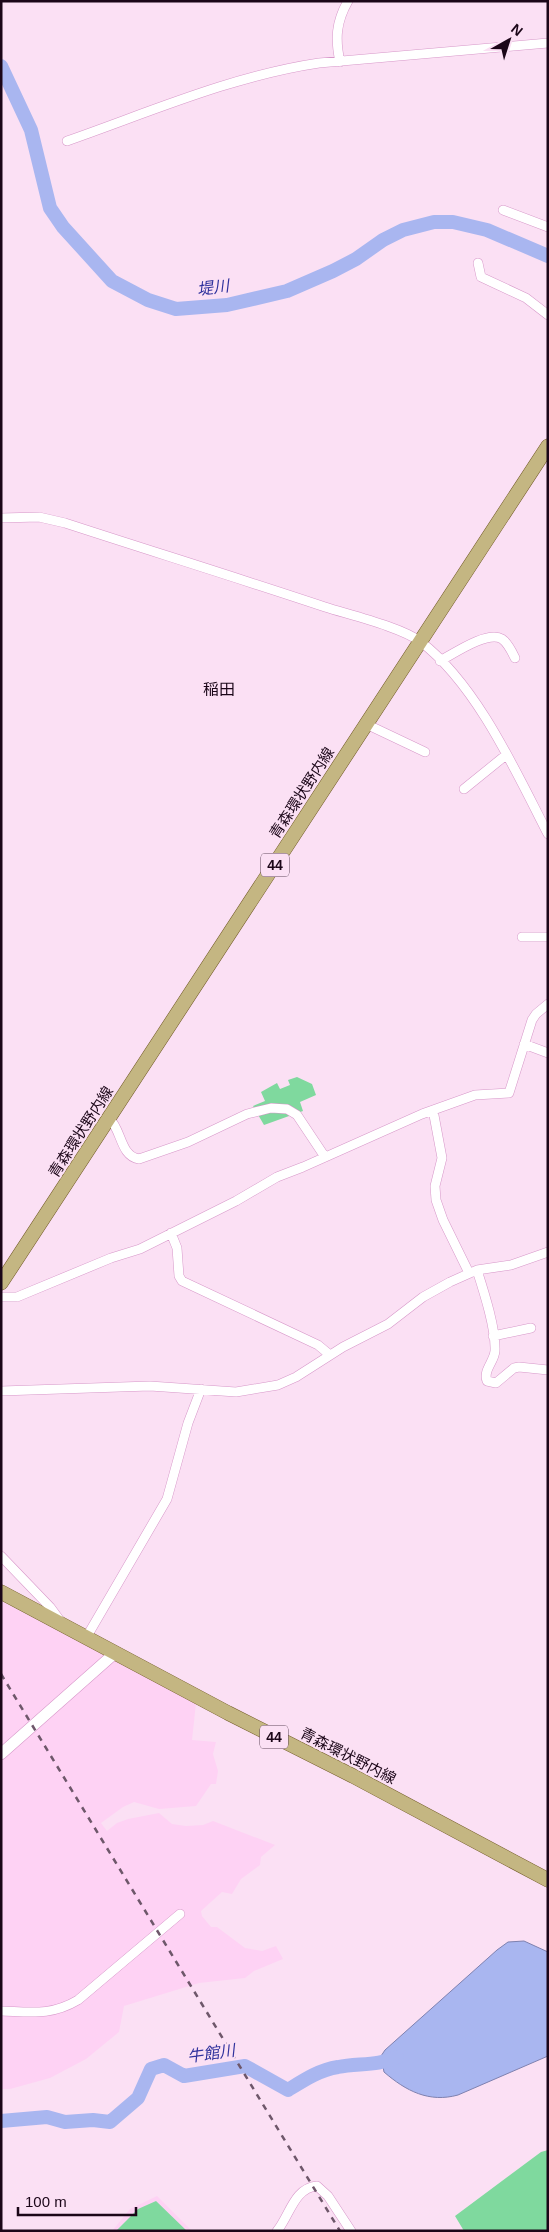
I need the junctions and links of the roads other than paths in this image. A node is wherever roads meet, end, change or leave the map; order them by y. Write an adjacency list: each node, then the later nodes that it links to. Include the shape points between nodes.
1 (348, 1): 3 (street, via 337,27)
2 (548, 43): 3 (street)
3 (340, 62): 4 (street, via 257,75)
4 (67, 141)
5 (503, 210): 6 (street)
6 (548, 228)
7 (478, 264): 8 (street, via 481,276 526,298)
8 (548, 315)
9 (548, 446): 11 (main road, 青森環状野内線 / 44)
10 (1, 518): 11 (street, via 39,517 65,523 378,624)
11 (420, 642): 13 (street); 14 (main road, 青森環状野内線 / 44)
12 (515, 658): 13 (street, via 504,640 493,636)
13 (440, 661): 16 (street, via 473,700)
14 (366, 724): 15 (street); 25 (main road, 青森環状野内線 / 44)
15 (425, 752)
16 (506, 755): 17 (street); 18 (street)
17 (464, 789)
18 (548, 834)
19 (522, 937): 20 (street)
20 (548, 937)
21 (548, 1004): 22 (street, via 532,1020)
22 (524, 1044): 23 (street); 24 (street, via 509,1093 475,1095)
23 (548, 1054)
24 (433, 1110): 26 (street); 29 (street, via 442,1158 434,1186 436,1200 443,1220)
25 (109, 1118): 26 (street, via 126,1150 139,1160 255,1111 287,1109 297,1115); 30 (main road, 青森環状野内線 / 44)
26 (325, 1157): 27 (street, via 276,1177 236,1201)
27 (170, 1233): 31 (street, via 140,1249 110,1258 17,1297); 34 (street, via 177,1248 182,1281 318,1345)
28 (548, 1252): 29 (street, via 511,1265)
29 (473, 1272): 33 (street, via 490,1316); 34 (street, via 432,1292 388,1324)
30 (1, 1283)
31 (1, 1297)
32 (531, 1328): 33 (street)
33 (493, 1336): 35 (street, via 494,1355 485,1376 490,1383 500,1381 514,1368)
34 (330, 1355): 36 (street, via 278,1385 236,1392)
35 (548, 1370)
36 (201, 1390): 37 (street, via 150,1386); 41 (street, via 188,1423 167,1499)
37 (1, 1391)
38 (1, 1556): 40 (street)
39 (1, 1592): 40 (main road, 青森環状野内線 / 44)
40 (63, 1625): 41 (main road, 青森環状野内線 / 44)
41 (86, 1638): 42 (main road, 青森環状野内線 / 44)
42 (114, 1653): 43 (street); 44 (main road, 青森環状野内線 / 44)
43 (1, 1754)
44 (548, 1880)
45 (180, 1914): 46 (street, via 78,2000 64,2008 39,2013)
46 (1, 2011)
47 (277, 2231): 48 (street, via 296,2197 303,2190 317,2186 328,2196)
48 (351, 2231)

